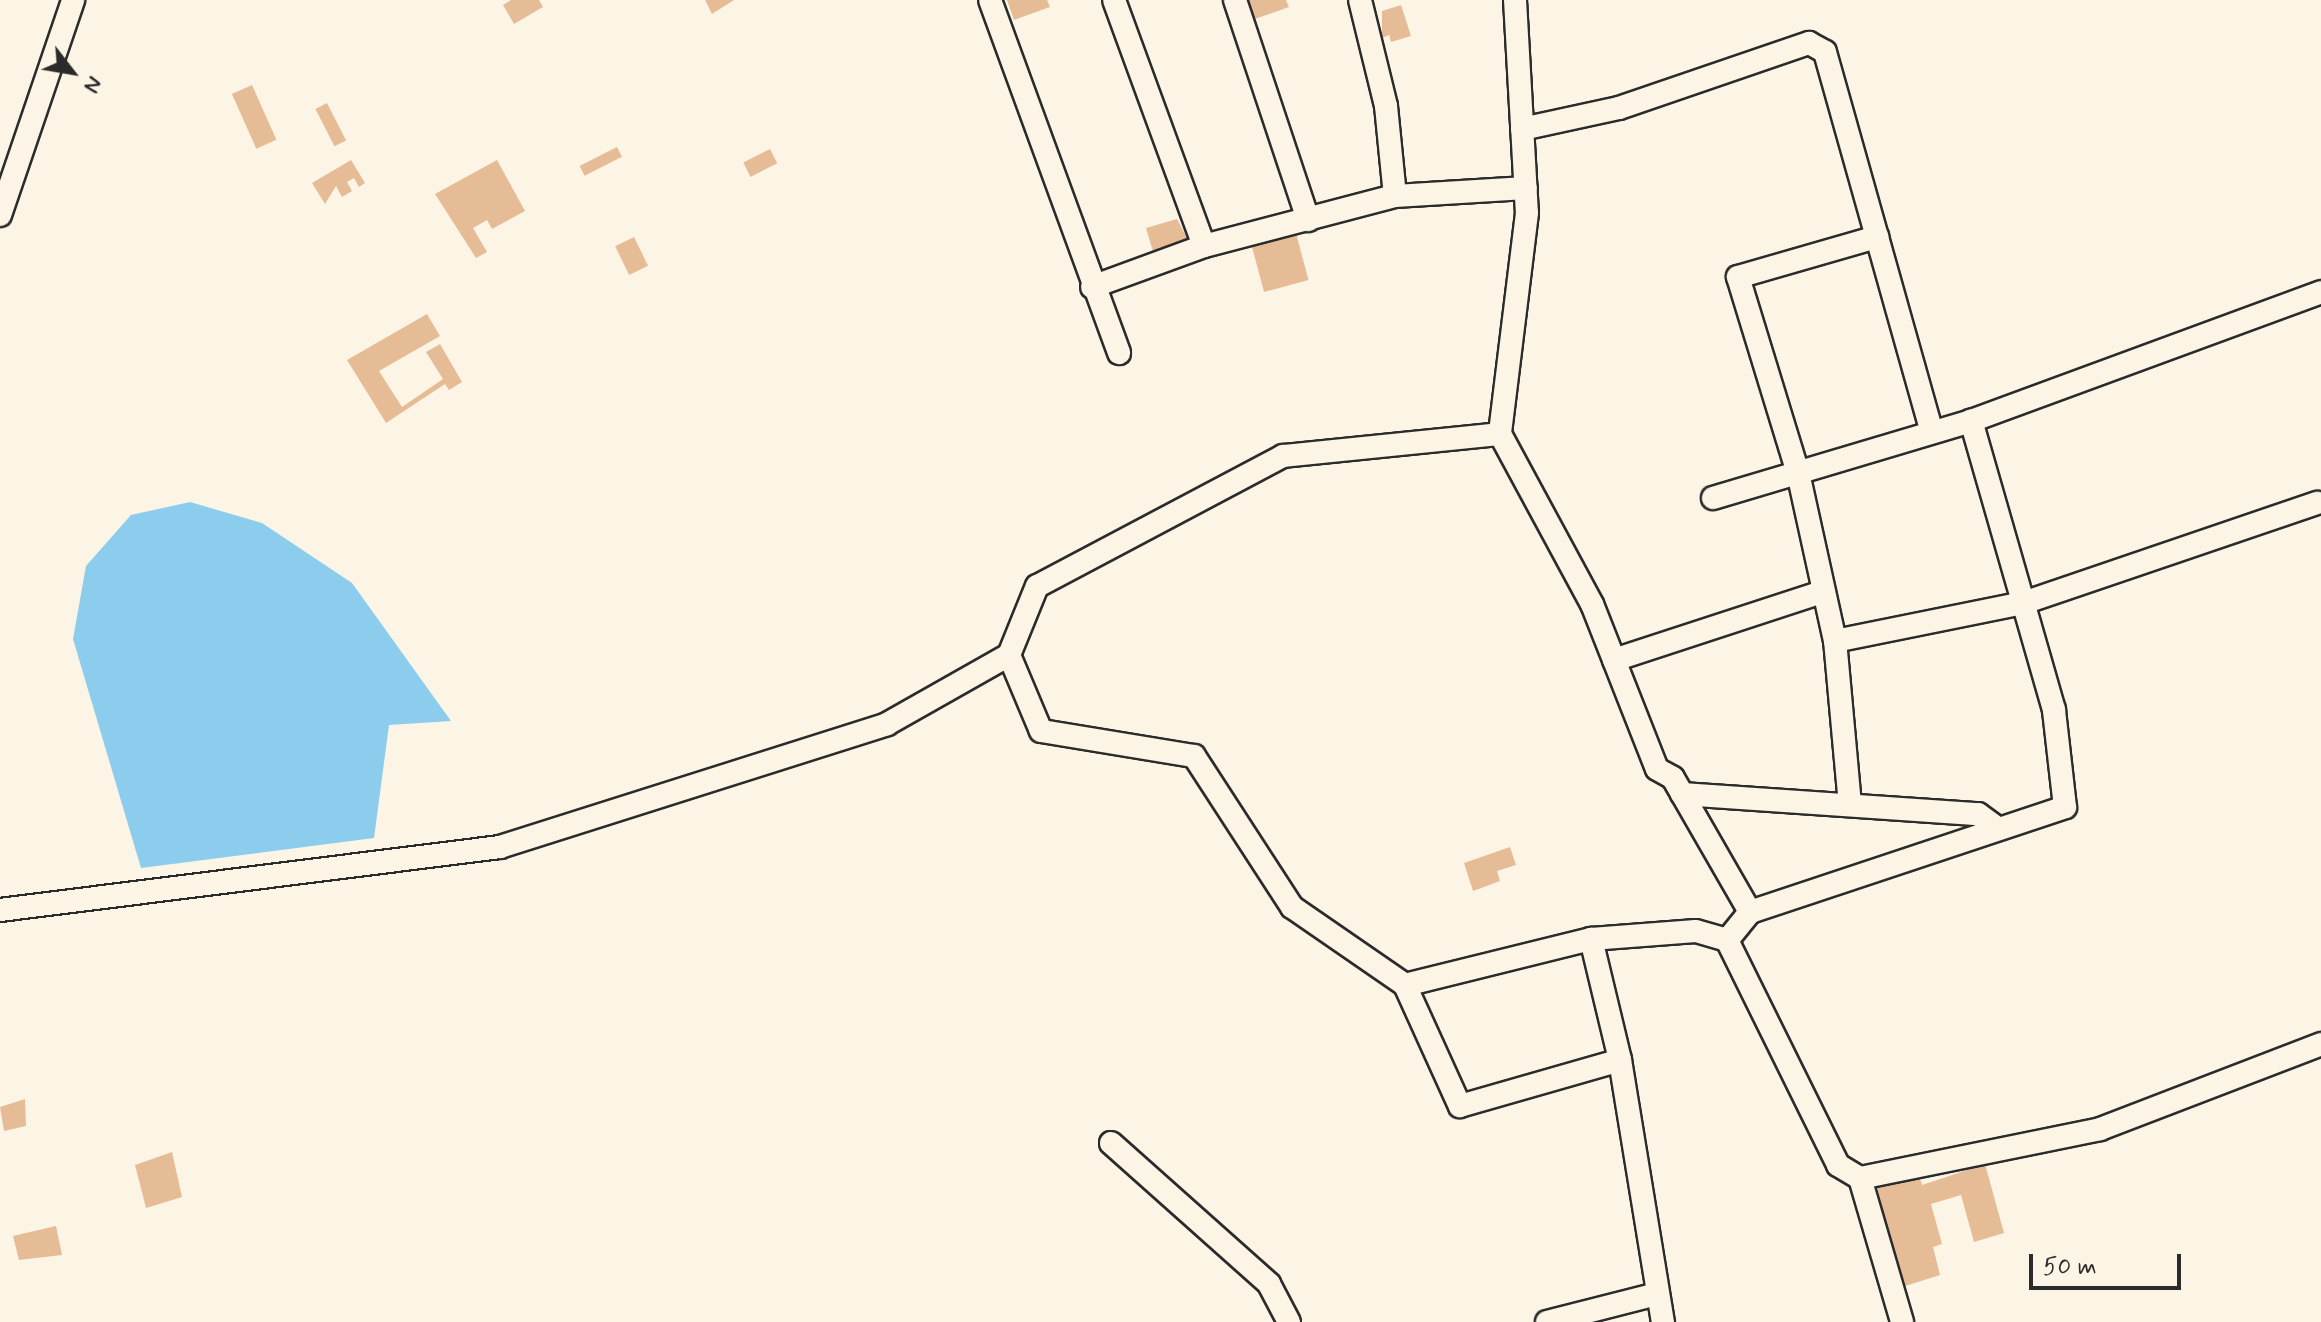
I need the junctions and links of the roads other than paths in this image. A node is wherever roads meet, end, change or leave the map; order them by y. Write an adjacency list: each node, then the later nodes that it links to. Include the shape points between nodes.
1 (73, 0): 10 (street)
2 (990, 0): 14 (street)
3 (1114, 0): 13 (street)
4 (1235, 0): 11 (street)
5 (1360, 0): 9 (street, via 1386,106)
6 (1518, 1): 7 (street)
7 (1522, 129): 8 (street); 12 (street, via 1619,108 1809,43 1825,52)
8 (1526, 188): 9 (street); 19 (street)
9 (1395, 196): 11 (street)
10 (0, 215)
11 (1308, 220): 13 (street)
12 (1877, 237): 18 (street); 20 (street, via 1738,277)
13 (1204, 246): 14 (street)
14 (1092, 287): 16 (street)
15 (2321, 292): 17 (street)
16 (1119, 353)
17 (1971, 421): 18 (street); 24 (street)
18 (1931, 429): 20 (street)
19 (1500, 434): 26 (street, via 1283,456 1037,586); 27 (street, via 1592,604)
20 (1798, 473): 21 (street); 23 (street)
21 (1713, 498)
22 (2317, 503): 24 (street)
23 (1819, 593): 25 (street); 27 (street)
24 (2023, 603): 25 (street); 30 (street, via 2054,710 2065,807)
25 (1835, 641): 29 (street)
26 (1009, 655): 31 (street, via 887,724 500,847); 35 (street, via 1041,731 1194,756 1292,907)
27 (1614, 660): 28 (street, via 1657,769)
28 (1682, 794): 29 (street); 32 (street)
29 (1850, 805): 30 (street, via 1978,814)
30 (1996, 827): 32 (street, via 1980,839)
31 (1, 903)
32 (1750, 912): 34 (street)
33 (1591, 939): 34 (street, via 1696,931); 35 (street); 37 (street)
34 (1727, 940): 39 (street, via 1838,1165)
35 (1405, 985): 37 (street, via 1460,1106)
36 (2321, 1044): 39 (street, via 2100,1129)
37 (1620, 1060): 40 (street)
38 (1111, 1143): 41 (street, via 1269,1284)
39 (1860, 1178): 44 (street)
40 (1657, 1294): 42 (street); 43 (street)
41 (1289, 1322)
42 (1547, 1322)
43 (1663, 1322)
44 (1902, 1322)

